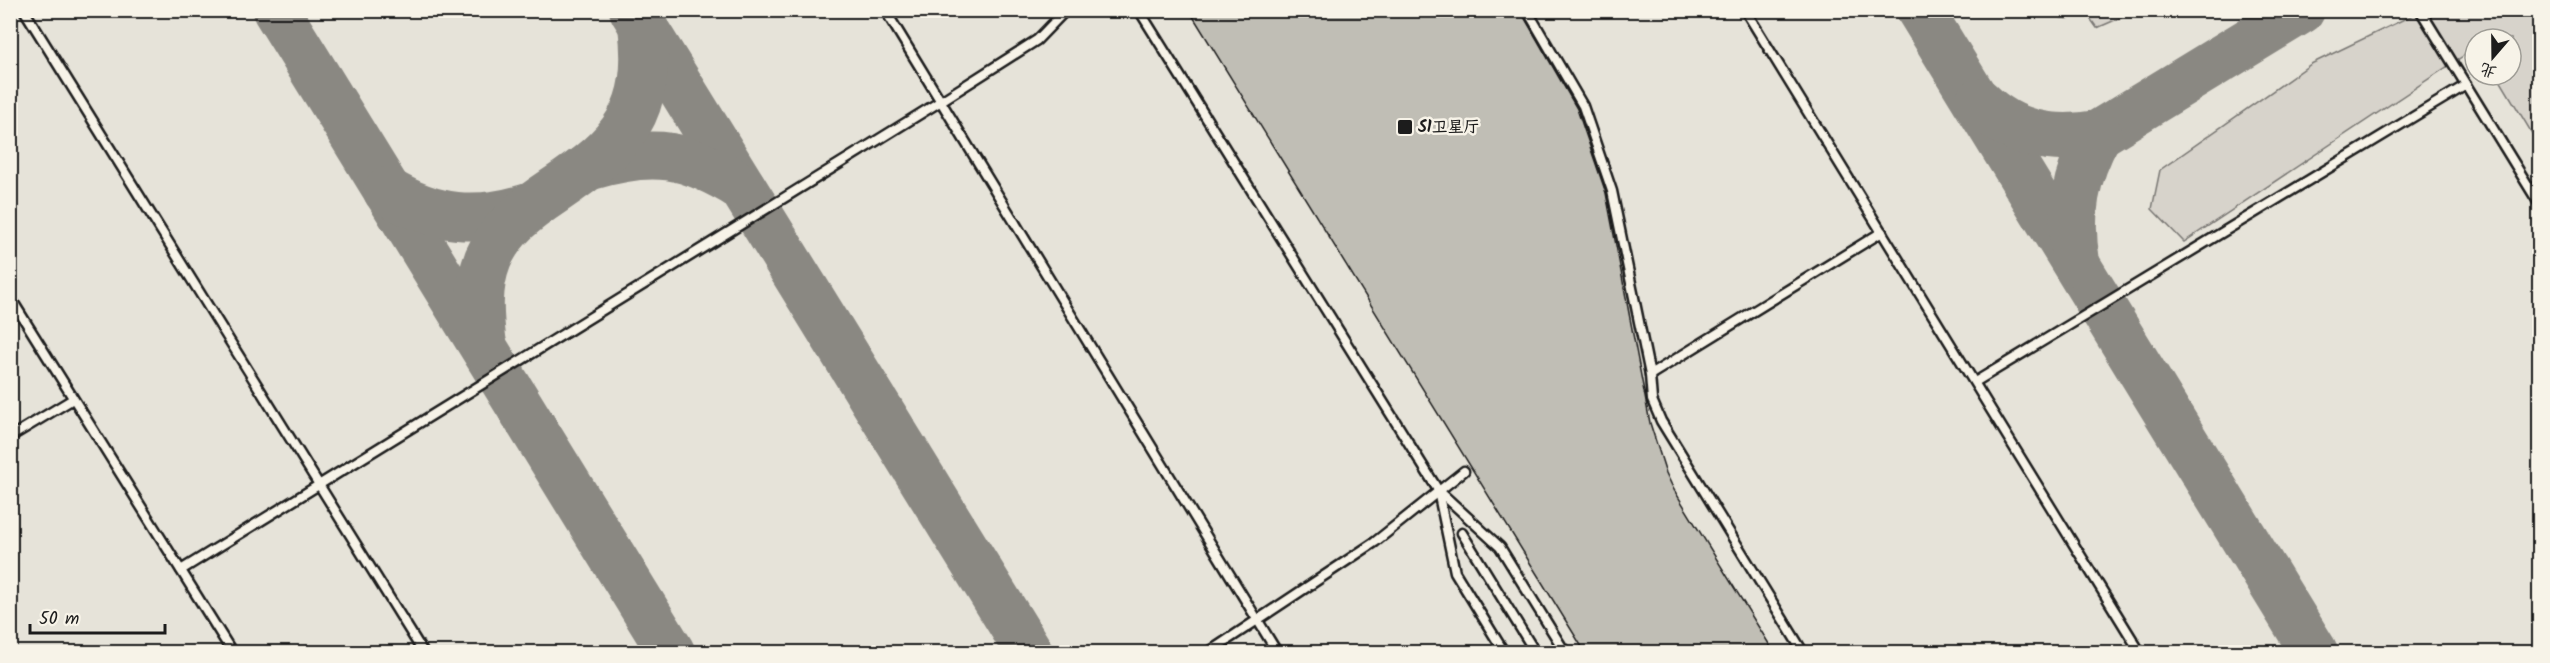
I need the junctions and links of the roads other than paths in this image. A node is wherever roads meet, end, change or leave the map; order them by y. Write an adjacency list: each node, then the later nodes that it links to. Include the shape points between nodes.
1 (24, 10): 20 (lane)
2 (885, 10): 11 (lane)
3 (1066, 10): 11 (lane, via 1037,40)
4 (1139, 10): 21 (lane)
5 (1527, 10): 15 (lane, via 1583,106 1612,191)
6 (1745, 10): 13 (lane)
7 (2420, 10): 8 (lane)
8 (2463, 80)
9 (2463, 87): 16 (lane)
10 (2467, 87): 12 (lane)
11 (941, 101): 20 (lane); 24 (lane)
12 (2540, 205)
13 (1882, 232): 15 (lane); 16 (lane)
14 (10, 297): 17 (lane)
15 (1650, 375): 32 (lane, via 1652,400 1661,421)
16 (1975, 382): 33 (lane)
17 (73, 399): 18 (lane); 23 (lane)
18 (10, 438)
19 (1464, 471): 21 (lane)
20 (319, 485): 23 (lane); 26 (lane)
21 (1438, 490): 24 (lane, via 1376,542); 29 (lane, via 1455,572); 31 (lane, via 1500,547)
22 (1462, 533): 30 (lane)
23 (182, 570): 25 (lane)
24 (1258, 622): 27 (lane); 28 (lane)
25 (232, 652)
26 (423, 652)
27 (1209, 652)
28 (1277, 652)
29 (1504, 652)
30 (1535, 652)
31 (1564, 652)
32 (1803, 652)
33 (2140, 652)

